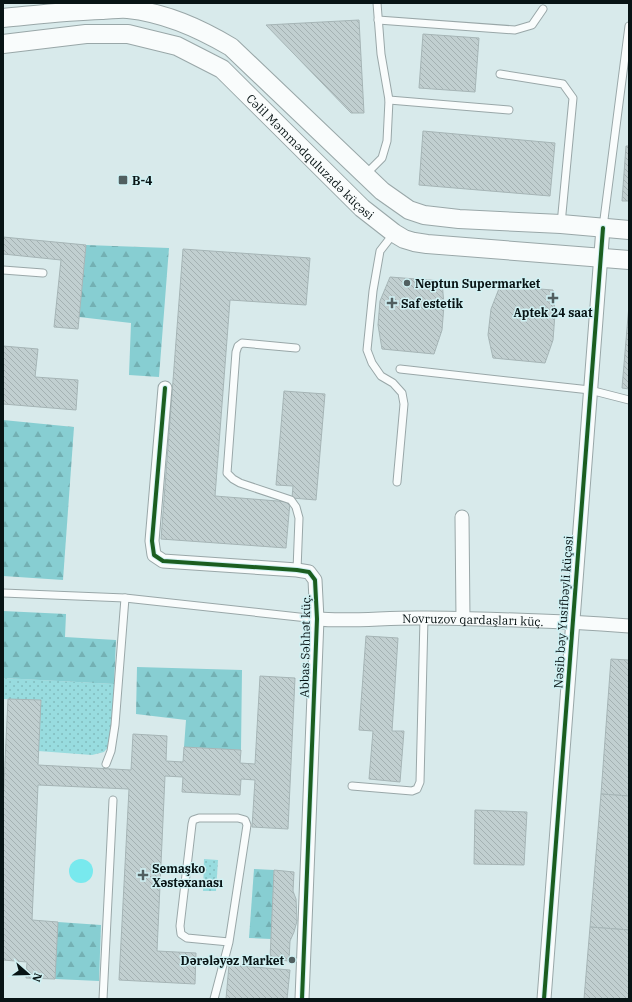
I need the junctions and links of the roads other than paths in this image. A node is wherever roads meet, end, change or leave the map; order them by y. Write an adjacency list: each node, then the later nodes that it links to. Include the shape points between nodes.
1 (377, 3): 4 (lane)
2 (543, 9): 4 (lane, via 532,24 515,30)
3 (3, 18): 10 (main road, Cəlil Məmmədquluzadə küçəsi, via 84,10 128,9 185,23 231,47)
4 (378, 20): 8 (lane)
5 (629, 26): 13 (lane)
6 (3, 44): 15 (main road, Cəlil Məmmədquluzadə küçəsi, via 86,34 128,34 177,46 222,69 362,208)
7 (500, 74): 12 (lane, via 563,84 573,98)
8 (389, 100): 9 (lane); 10 (lane, via 388,141 382,158)
9 (509, 110)
10 (365, 175): 11 (main road, Cəlil Məmmədquluzadə küçəsi)
11 (409, 210): 12 (main road, Cəlil Məmmədquluzadə küçəsi, via 424,215 459,219); 15 (main road)
12 (561, 224): 13 (main road, Cəlil Məmmədquluzadə küçəsi)
13 (603, 228): 14 (main road, Cəlil Məmmədquluzadə küçəsi); 16 (street, Nəsib bəy Yusifbəyli küçəsi)
14 (629, 230)
15 (394, 233): 16 (main road, Cəlil Məmmədquluzadə küçəsi, via 404,239 427,244); 25 (lane, via 380,251 372,291 367,350 381,376 393,382 402,393 404,404)
16 (600, 258): 17 (main road, Cəlil Məmmədquluzadə küçəsi); 23 (street, Nəsib bəy Yusifbəyli küçəsi)
17 (629, 260)
18 (3, 270): 19 (lane)
19 (43, 273)
20 (296, 348): 27 (lane, via 242,343 238,346 227,473 240,483 291,500 299,518)
21 (400, 369): 23 (lane)
22 (165, 388): 27 (street, Abbas Səhhət küç., via 152,541 154,555 163,561)
23 (590, 390): 24 (lane); 33 (street, Nəsib bəy Yusifbəyli küçəsi)
24 (629, 400)
25 (397, 482)
26 (462, 516): 32 (street)
27 (297, 570): 31 (street, Abbas Səhhət küç., via 309,572 315,580)
28 (3, 593): 29 (lane)
29 (125, 598): 31 (lane); 35 (lane, via 115,725)
30 (424, 618): 31 (street, Novruzov qardaşları küç.); 32 (street, Novruzov qardaşları küç.); 36 (lane, via 420,782 417,789 412,791)
31 (317, 619): 41 (street, Abbas Səhhət küç.)
32 (463, 619): 33 (street, Novruzov qardaşları küç.)
33 (572, 622): 34 (street, Novruzov qardaşları küç.); 42 (street, Nəsib bəy Yusifbəyli küçəsi)
34 (629, 626)
35 (106, 764)
36 (352, 786)
37 (113, 800): 39 (lane)
38 (229, 942): 38 (lane, via 248,826 244,820 238,818 199,818 193,820 192,824 181,934 187,938); 40 (lane)
39 (103, 999)
40 (214, 999)
41 (302, 999)
42 (544, 999)

